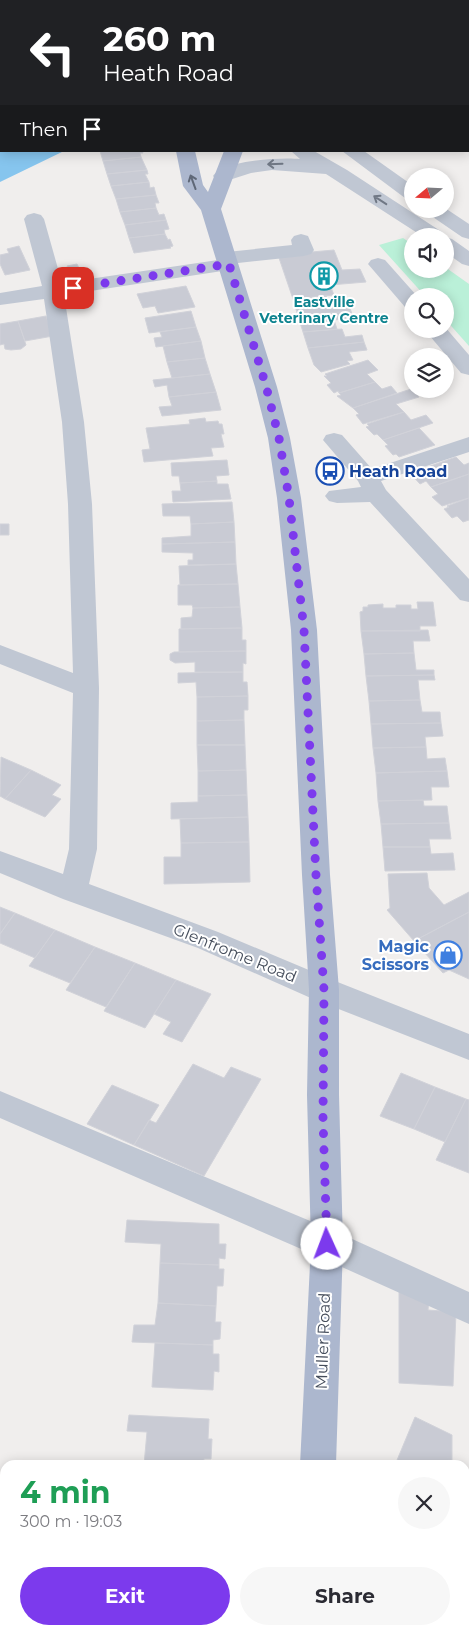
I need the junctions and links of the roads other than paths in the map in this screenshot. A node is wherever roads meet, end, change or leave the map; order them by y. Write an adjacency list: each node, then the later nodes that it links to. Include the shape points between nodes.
1 (185, 152): 8 (main road, Muller Road, one-way to 1, via 193,186)
2 (234, 152): 6 (main road)
3 (302, 152): 5 (street)
4 (352, 152): 7 (street)
5 (340, 174): 6 (street, one-way to 6, via 297,163 268,164); 11 (street, one-way to 5)
6 (223, 176): 8 (main road)
7 (404, 188)
8 (211, 210): 16 (main road, Muller Road)
9 (447, 218): 12 (street)
10 (34, 219): 18 (street)
11 (423, 228)
12 (469, 233)
13 (301, 240): 16 (street, via 304,250)
14 (454, 249): 15 (street)
15 (469, 260)
16 (228, 261): 18 (street); 32 (main road, Muller Road, via 266,386 289,498 304,630)
17 (378, 264): 19 (street)
18 (53, 290): 20 (street); 29 (street, via 73,422 80,504)
19 (404, 294)
20 (0, 300)
21 (443, 338): 22 (street)
22 (469, 368)
23 (334, 440): 25 (street)
24 (469, 444): 25 (street)
25 (372, 486): 26 (street); 27 (street)
26 (337, 496)
27 (469, 594)
28 (0, 654): 29 (street)
29 (86, 688): 31 (street, via 83,849)
30 (0, 862): 31 (street, Glenfrome Road)
31 (73, 891): 32 (street, Glenfrome Road, via 208,940)
32 (324, 990): 33 (street, Glenfrome Road); 35 (main road, Muller Road, via 323,1119)
33 (469, 1047)
34 (0, 1104): 35 (street)
35 (327, 1244): 36 (street); 37 (main road, Muller Road)
36 (469, 1308)
37 (318, 1460)

